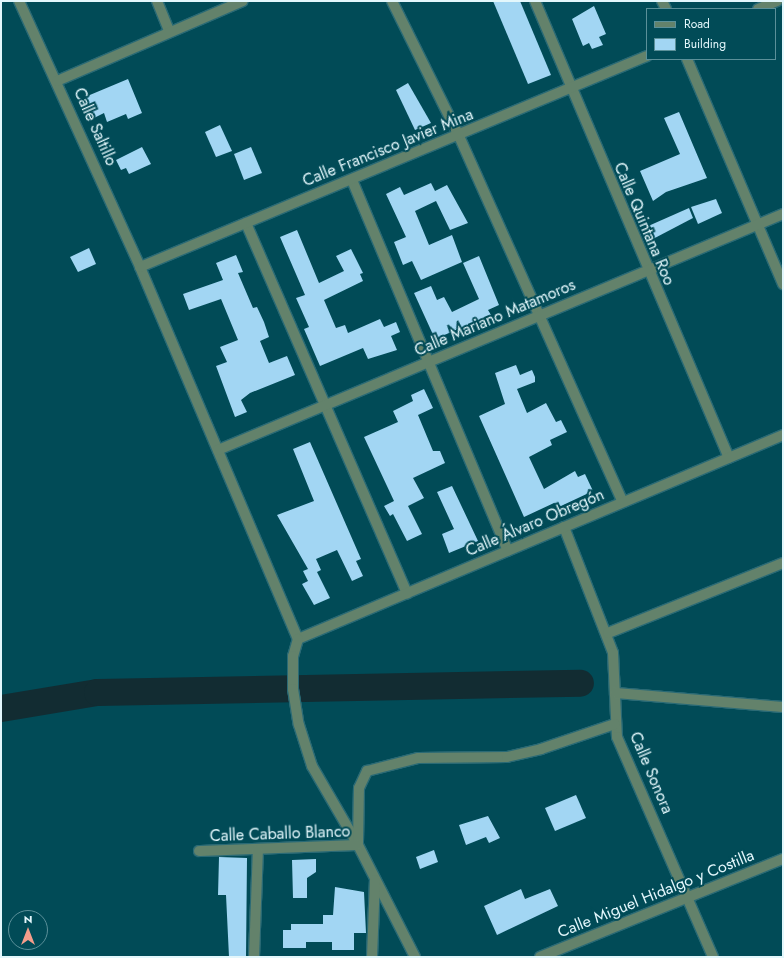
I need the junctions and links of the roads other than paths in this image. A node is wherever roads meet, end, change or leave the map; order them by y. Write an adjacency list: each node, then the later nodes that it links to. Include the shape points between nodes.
1 (19, 1): 11 (street, Calle Saltillo)
2 (157, 1): 8 (street)
3 (242, 1): 8 (street)
4 (392, 1): 13 (street)
5 (535, 1): 12 (street, Calle Quintana Roo)
6 (777, 1): 7 (street)
7 (760, 8)
8 (169, 30): 11 (street)
9 (646, 56): 12 (street, Calle Francisco Javier Mina)
10 (687, 60): 17 (street)
11 (57, 81): 18 (street, Calle Saltillo)
12 (571, 88): 13 (street, Calle Francisco Javier Mina); 19 (street, Calle Quintana Roo)
13 (459, 136): 14 (street, Calle Francisco Javier Mina); 21 (street)
14 (352, 180): 16 (street, Calle Francisco Javier Mina); 22 (street)
15 (783, 214): 17 (street, Calle Mariano Matamoros)
16 (246, 223): 18 (street, Calle Francisco Javier Mina); 23 (street)
17 (758, 225): 19 (street, Calle Mariano Matamoros); 20 (street)
18 (140, 266): 25 (street, Calle Saltillo)
19 (647, 271): 21 (street, Calle Mariano Matamoros); 26 (street, Calle Quintana Roo)
20 (783, 284)
21 (538, 316): 22 (street, Calle Mariano Matamoros); 27 (street)
22 (428, 362): 23 (street, Calle Mariano Matamoros); 29 (street)
23 (325, 405): 25 (street, Calle Mariano Matamoros); 31 (street)
24 (783, 435): 26 (street, Calle Álvaro Obregón)
25 (218, 450): 33 (street, Calle Saltillo)
26 (729, 458): 27 (street, Calle Álvaro Obregón)
27 (623, 502): 28 (street, Calle Álvaro Obregón)
28 (564, 528): 29 (street, Calle Álvaro Obregón); 32 (street, Calle Sonora)
29 (508, 551): 31 (street, Calle Álvaro Obregón)
30 (783, 563): 32 (street)
31 (407, 593): 33 (street, Calle Álvaro Obregón)
32 (608, 633): 34 (street, Calle Sonora, via 613,653)
33 (298, 639): 37 (street, via 294,656 293,689 299,725 312,766)
34 (615, 693): 35 (street); 36 (street, Calle Sonora)
35 (782, 706)
36 (615, 724): 37 (street, via 541,749 507,757 418,758 390,762 367,771 359,788); 42 (street, Calle Sonora, via 618,737)
37 (358, 845): 38 (street, Calle Caballo Blanco); 41 (street, Calle Caballo Blanco)
38 (258, 850): 39 (street, Calle Caballo Blanco); 43 (street)
39 (199, 851)
40 (783, 859): 42 (street, Calle Miguel Hidalgo y Costilla)
41 (375, 878): 44 (street); 45 (street, Calle Caballo Blanco)
42 (689, 897): 46 (street, Calle Miguel Hidalgo y Costilla); 47 (street, Calle Sonora)
43 (254, 957)
44 (372, 957)
45 (415, 957)
46 (540, 957)
47 (713, 957)

